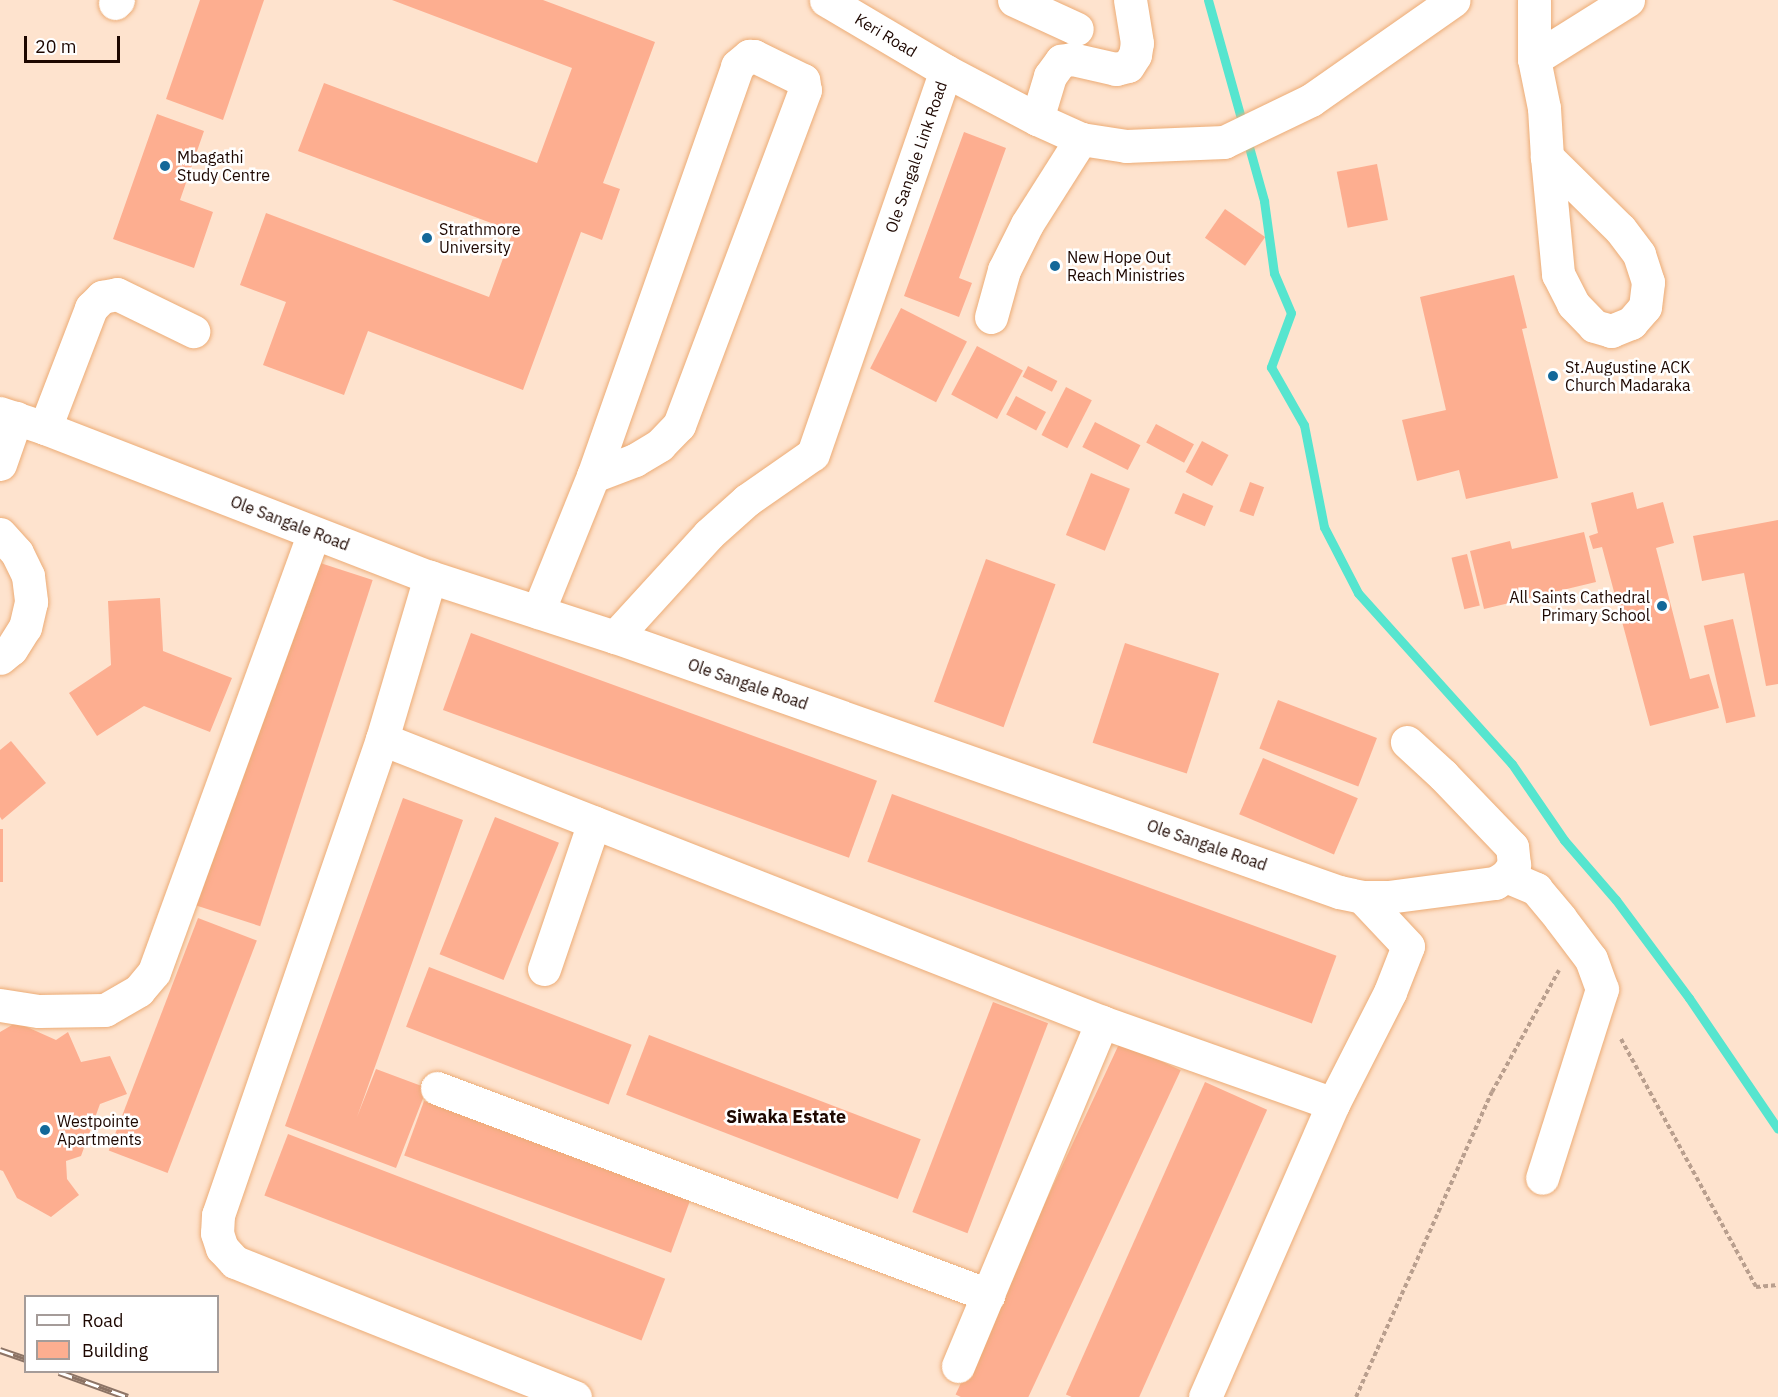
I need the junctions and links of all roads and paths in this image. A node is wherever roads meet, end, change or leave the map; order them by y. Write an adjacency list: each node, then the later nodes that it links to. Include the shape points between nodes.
1 (826, 0): 9 (street, Keri Road)
2 (1014, 0): 7 (street)
3 (1130, 0): 7 (street, via 1137,43 1128,66 1116,69)
4 (1454, 0): 11 (street, Ole Sangale Link Road, via 1311,100 1224,142 1126,146)
5 (1534, 0): 8 (street)
6 (1628, 0): 8 (street)
7 (1077, 29): 10 (street, via 1054,68)
8 (1534, 59): 12 (street, via 1544,108)
9 (946, 71): 10 (street, Ole Sangale Link Road); 22 (street, Ole Sangale Link Road, via 813,454 747,500 709,534)
10 (1037, 119): 11 (street, Ole Sangale Link Road)
11 (1081, 139): 13 (street, via 1027,224 1004,270)
12 (1547, 157): 12 (street, via 1557,274 1573,303 1593,326 1611,331 1631,323 1645,307 1648,282 1639,254 1620,229)
13 (991, 316)
14 (193, 331): 15 (street, via 117,294 102,297 91,308)
15 (20, 420): 16 (street); 18 (street, Ole Sangale Road)
16 (0, 464)
17 (593, 476): 17 (street, via 737,66 748,56 754,56 802,80 805,90 679,425 660,445 635,460); 21 (street)
18 (314, 532): 20 (street, Ole Sangale Road); 30 (street, via 154,972 139,990 105,1010 39,1011)
19 (0, 534): 23 (street, via 17,553 28,576 31,602 25,627)
20 (430, 577): 21 (street, Ole Sangale Road); 24 (street)
21 (538, 612): 22 (street, Ole Sangale Road)
22 (615, 637): 28 (street, Ole Sangale Road)
23 (0, 658)
24 (382, 739): 26 (street); 37 (street, via 218,1215 217,1233 222,1248 235,1262)
25 (1407, 742): 27 (street, via 1512,847 1514,865)
26 (594, 822): 29 (street); 31 (street)
27 (1506, 876): 28 (street, Ole Sangale Road, via 1495,882); 34 (street, via 1536,889 1554,910 1591,959 1602,989)
28 (1362, 897): 33 (street, via 1408,946 1390,992)
29 (544, 969)
30 (0, 1005)
31 (1102, 1022): 33 (street); 35 (street)
32 (437, 1088): 35 (street)
33 (1333, 1104): 38 (street)
34 (1542, 1178)
35 (988, 1295): 36 (street)
36 (958, 1366)
37 (575, 1397)
38 (1205, 1397)

